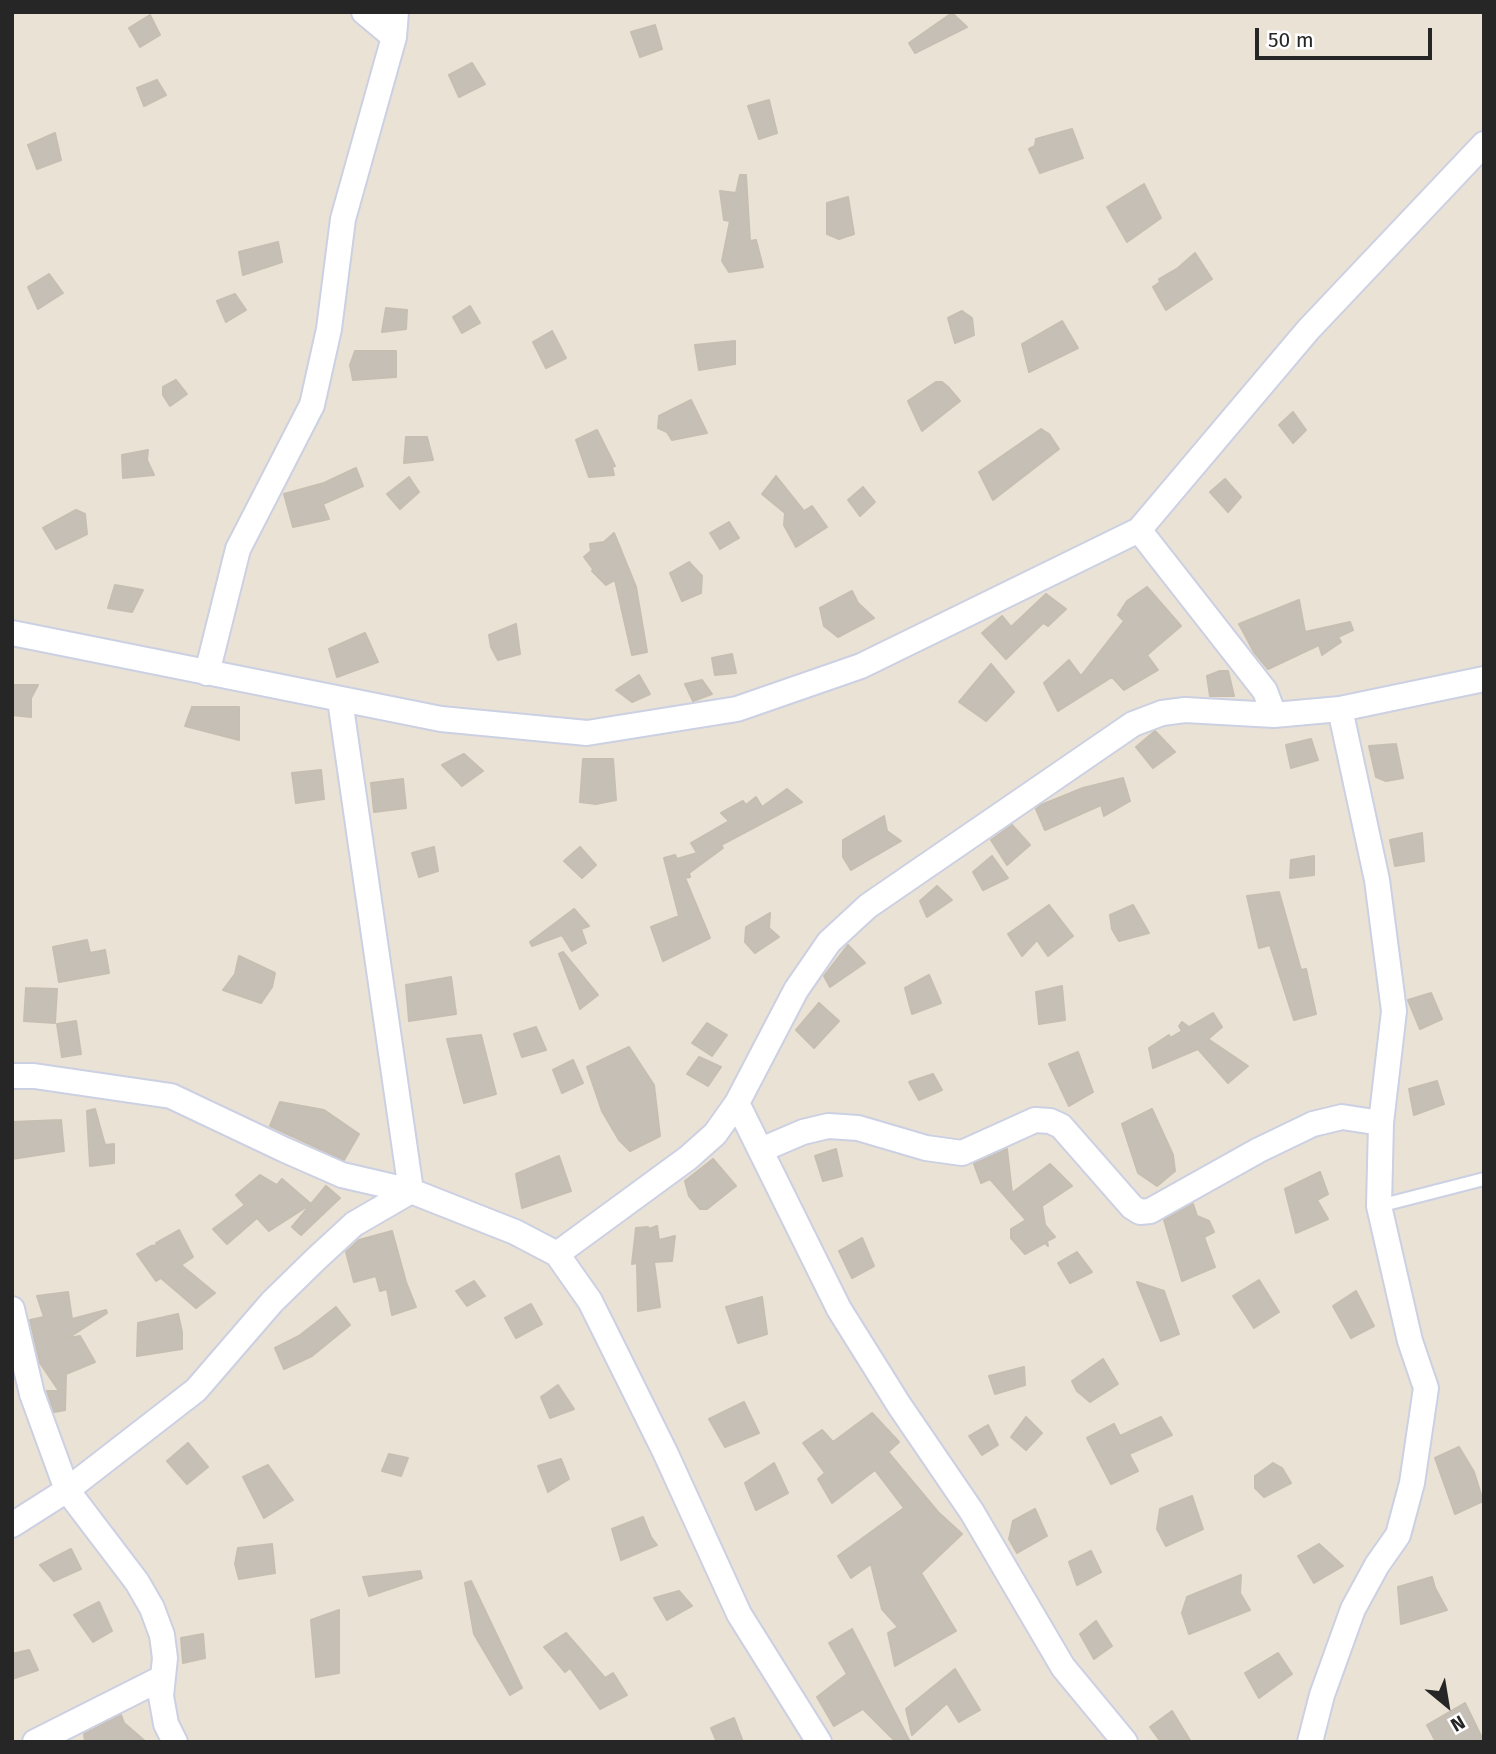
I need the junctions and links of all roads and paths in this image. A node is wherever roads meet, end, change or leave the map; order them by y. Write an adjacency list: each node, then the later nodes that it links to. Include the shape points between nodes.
1 (364, 12): 2 (street)
2 (395, 24): 6 (street, via 343,219 329,329 313,405 238,549)
3 (1484, 144): 4 (street, via 1308,330)
4 (1139, 530): 8 (street, via 861,666 737,709 587,733 441,719); 10 (street, via 1265,691)
5 (12, 633): 6 (street)
6 (207, 673): 8 (street)
7 (1484, 679): 9 (street)
8 (341, 700): 16 (street)
9 (1340, 709): 10 (street); 13 (street, via 1377,880 1394,1011)
10 (1274, 715): 12 (street, via 1185,710 1133,724 868,906 829,942 796,990)
11 (12, 1076): 16 (street, via 171,1096 342,1175)
12 (737, 1103): 14 (street); 18 (street, via 715,1133 688,1158)
13 (1381, 1124): 14 (street, via 1342,1117 1313,1124 1150,1211 1140,1212 1061,1126 1050,1121 1035,1120 962,1153 926,1148 858,1128 828,1126); 17 (street)
14 (761, 1150): 26 (street, via 846,1320 972,1512 1063,1667)
15 (1484, 1179): 17 (lane)
16 (411, 1191): 18 (street, via 515,1232); 20 (street, via 354,1224 272,1302 196,1390)
17 (1379, 1206): 27 (street, via 1410,1341 1426,1388 1412,1483 1398,1535 1353,1609)
18 (557, 1254): 25 (street, via 590,1301 666,1452 739,1614)
19 (12, 1310): 20 (street, via 32,1394)
20 (67, 1490): 21 (street); 22 (street, via 152,1608 162,1634)
21 (12, 1525)
22 (162, 1678): 23 (street); 24 (street, via 166,1724)
23 (35, 1742)
24 (175, 1742)
25 (819, 1742)
26 (1125, 1742)
27 (1310, 1742)

